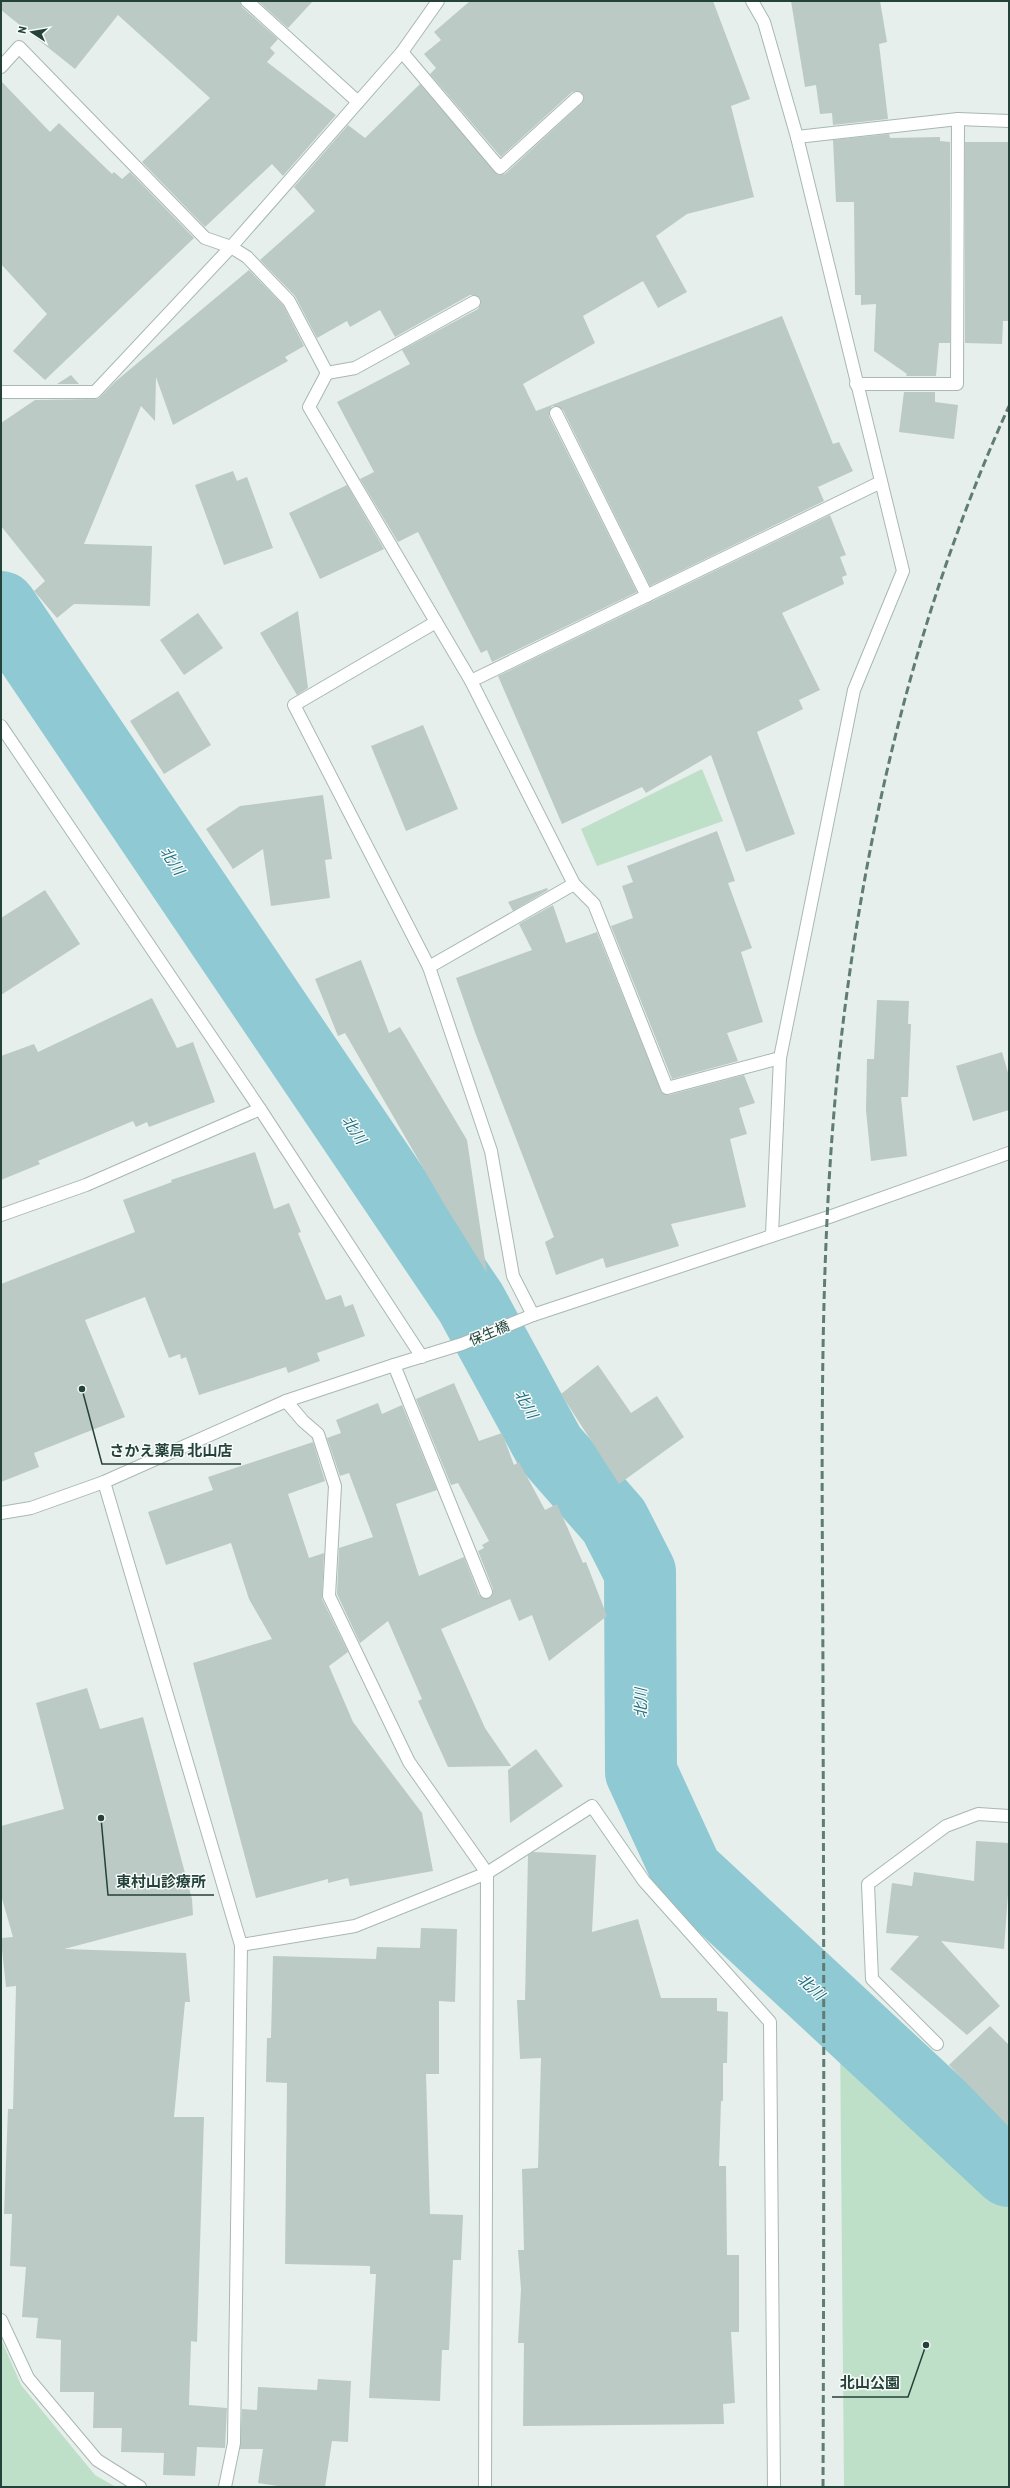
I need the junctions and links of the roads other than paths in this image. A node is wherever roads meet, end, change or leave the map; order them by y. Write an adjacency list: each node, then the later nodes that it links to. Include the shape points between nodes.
1 (247, 1): 7 (street)
2 (438, 1): 4 (street)
3 (752, 1): 10 (street, via 764,22)
4 (402, 52): 6 (street, via 500,168); 7 (street)
5 (1, 67): 11 (street, via 19,47 205,238)
6 (577, 98)
7 (358, 102): 11 (street)
8 (958, 119): 9 (street); 10 (street); 14 (street, via 957,384)
9 (1009, 121)
10 (797, 137): 14 (street)
11 (231, 247): 13 (street, via 247,257 289,301); 15 (street, via 95,392)
12 (474, 302): 13 (street, via 355,368)
13 (327, 373): 19 (street, via 308,407)
14 (856, 384): 17 (street)
15 (1, 392)
16 (556, 413): 18 (street)
17 (881, 482): 18 (street); 24 (street, via 903,570 854,690)
18 (647, 596): 20 (street)
19 (436, 622): 20 (street); 23 (street, via 294,705)
20 (471, 681): 22 (street)
21 (1, 726): 25 (street)
22 (574, 884): 23 (street); 24 (street, via 594,904 667,1088)
23 (429, 966): 29 (street, via 491,1151 513,1276)
24 (780, 1058): 28 (street)
25 (260, 1110): 27 (street, via 86,1184); 30 (street)
26 (1009, 1153): 28 (street, 保生橋)
27 (1, 1215)
28 (772, 1234): 29 (street, 保生橋)
29 (533, 1315): 30 (street, 保生橋)
30 (422, 1357): 31 (street, 保生橋)
31 (394, 1365): 32 (street, 保生橋); 35 (street)
32 (286, 1401): 33 (street, 保生橋); 37 (street, via 318,1434 335,1486 329,1596 409,1762)
33 (104, 1482): 34 (street, 保生橋, via 31,1508); 38 (street)
34 (1, 1513)
35 (486, 1592)
36 (1009, 1816): 39 (street, via 978,1814 946,1826 868,1884 872,1979)
37 (487, 1873): 38 (street, via 355,1926); 43 (street); 44 (street, via 592,1806 644,1881 770,2022)
38 (241, 1945): 42 (street, via 234,2443)
39 (937, 2044)
40 (1, 2320): 41 (street, via 28,2378 97,2460)
41 (140, 2487)
42 (225, 2487)
43 (485, 2487)
44 (774, 2487)

